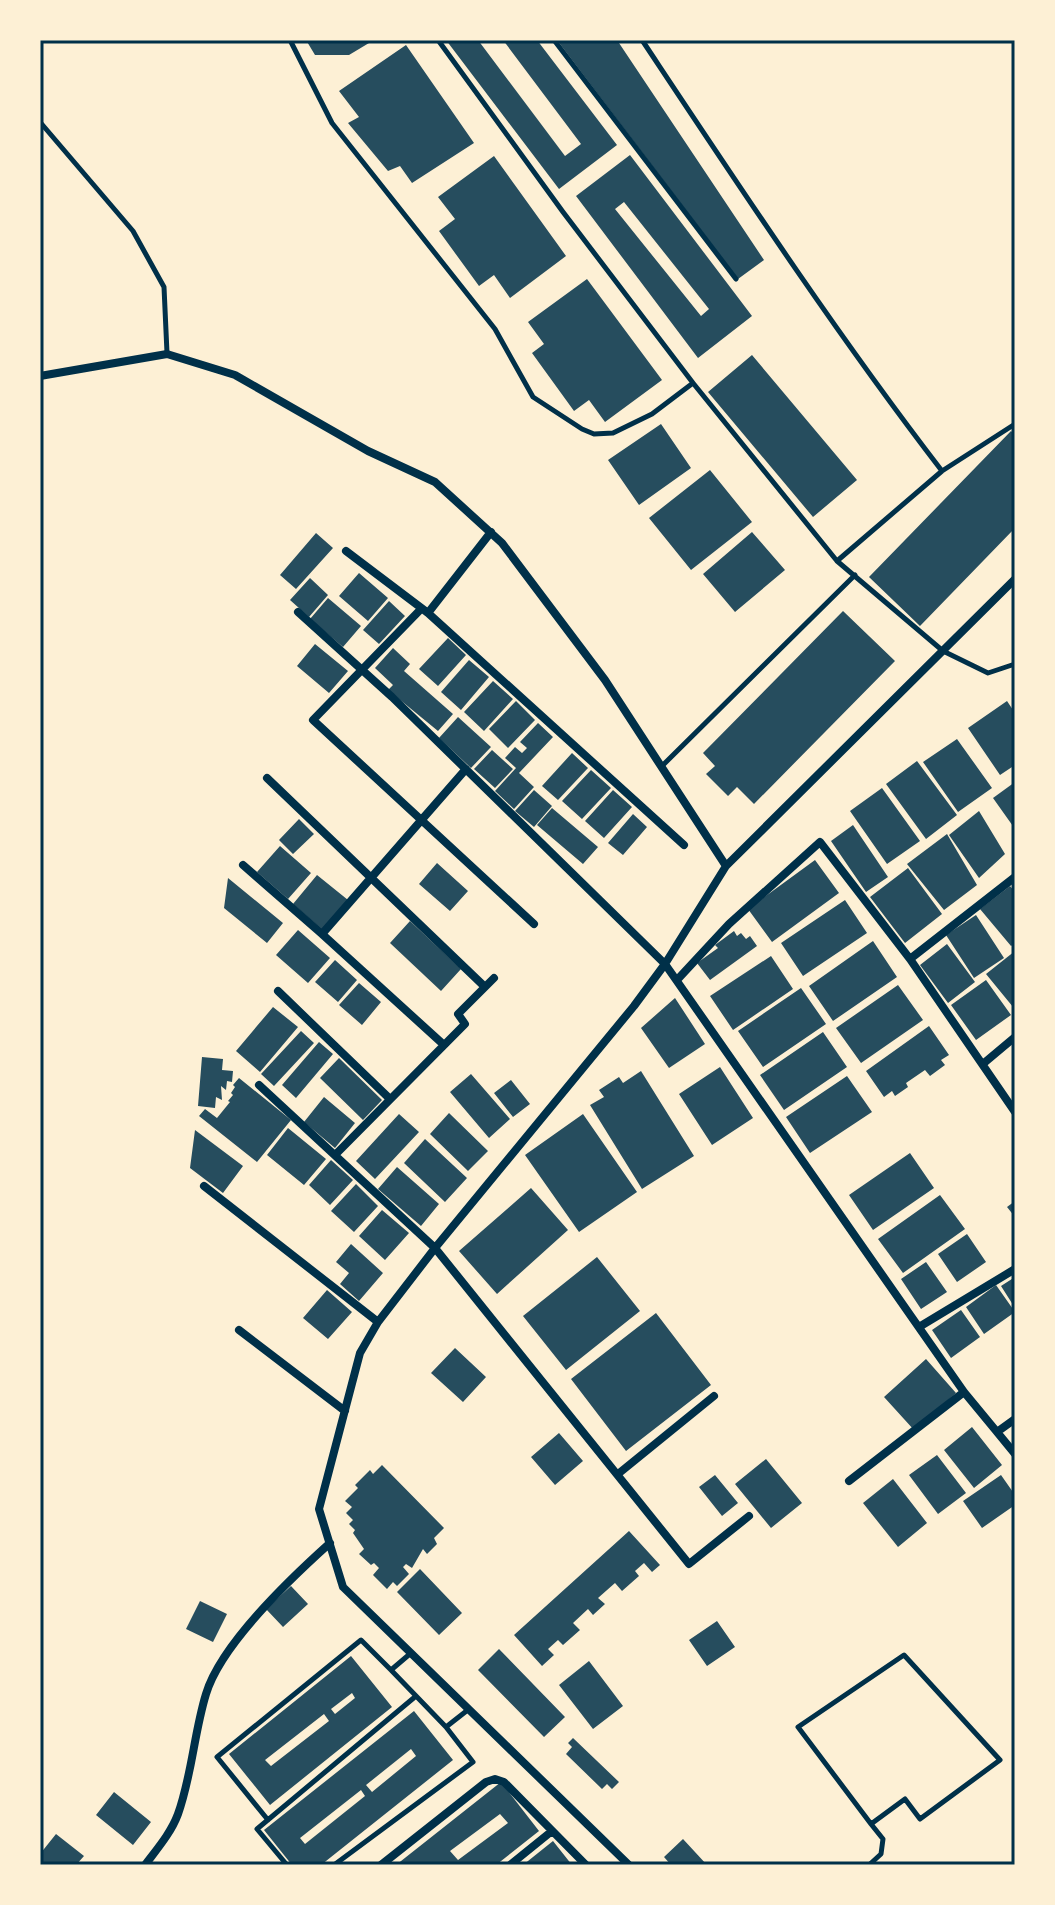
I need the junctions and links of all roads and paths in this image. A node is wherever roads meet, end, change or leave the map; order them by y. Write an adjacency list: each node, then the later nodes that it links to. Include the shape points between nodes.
1 (290, 40): 9 (lane, via 332,123 495,329 533,397 582,429 613,433 652,414)
2 (438, 40): 9 (lane)
3 (554, 40): 6 (lane)
4 (642, 40): 11 (lane, via 810,291)
5 (40, 122): 7 (lane, via 133,231 152,265 164,287)
6 (736, 279)
7 (167, 354): 8 (street); 12 (street, via 235,375 368,451 435,482)
8 (40, 376)
9 (693, 383): 14 (lane)
10 (1015, 424): 11 (lane)
11 (942, 471): 14 (lane)
12 (491, 532): 17 (street); 22 (street, via 596,668)
13 (346, 551): 17 (street)
14 (837, 561): 15 (lane)
15 (855, 575): 19 (lane); 22 (lane)
16 (1015, 579): 19 (street)
17 (424, 611): 21 (street); 26 (street)
18 (298, 612): 21 (street)
19 (943, 651): 20 (lane, via 988,673); 28 (street)
20 (1015, 664)
21 (361, 669): 23 (street); 25 (street, via 313,720)
22 (662, 766): 28 (street)
23 (466, 769): 25 (street); 34 (street)
24 (267, 778): 30 (street)
25 (422, 820): 30 (street); 31 (street)
26 (684, 845)
27 (243, 865): 32 (street)
28 (726, 866): 34 (street)
29 (1015, 877): 33 (street)
30 (372, 878): 32 (street); 37 (street)
31 (534, 924)
32 (322, 934): 40 (street)
33 (910, 959): 36 (street, via 820,842 729,924); 41 (street)
34 (665, 964): 36 (street); 47 (street)
35 (494, 978): 37 (street)
36 (677, 980): 50 (street)
37 (485, 987): 40 (street, via 458,1014 465,1024)
38 (278, 991): 43 (street)
39 (1015, 1037): 41 (street)
40 (444, 1045): 43 (street)
41 (984, 1063): 44 (street)
42 (259, 1085): 45 (street)
43 (390, 1099): 45 (street)
44 (1015, 1112)
45 (335, 1155): 47 (street)
46 (204, 1186): 49 (street)
47 (435, 1248): 49 (street); 58 (street)
48 (1015, 1269): 50 (street)
49 (378, 1322): 54 (street, via 360,1353)
50 (919, 1327): 52 (street)
51 (239, 1330): 54 (street)
52 (964, 1392): 56 (street); 59 (street)
53 (714, 1396): 58 (street)
54 (345, 1411): 61 (street, via 319,1509)
55 (1015, 1419): 56 (street)
56 (997, 1432): 57 (street)
57 (1015, 1454)
58 (618, 1474): 60 (street, via 689,1564)
59 (849, 1481)
60 (749, 1516)
61 (330, 1543): 62 (street, via 343,1587); 70 (street, via 286,1583 216,1669 178,1814)
62 (411, 1653): 63 (lane); 65 (street)
63 (391, 1670): 64 (lane); 67 (lane, via 361,1640 217,1757)
64 (416, 1696): 66 (lane); 67 (lane)
65 (469, 1709): 66 (lane); 76 (street)
66 (446, 1727): 72 (lane, via 473,1762)
67 (268, 1820): 71 (lane, via 257,1829)
68 (871, 1824): 68 (lane, via 798,1727 904,1655 1000,1760 920,1819 905,1799); 77 (lane, via 883,1847)
69 (552, 1831): 73 (street, via 495,1779); 74 (street); 75 (street)
70 (145, 1865)
71 (287, 1865)
72 (334, 1865)
73 (381, 1865)
74 (510, 1865)
75 (586, 1865)
76 (629, 1865)
77 (869, 1865)

